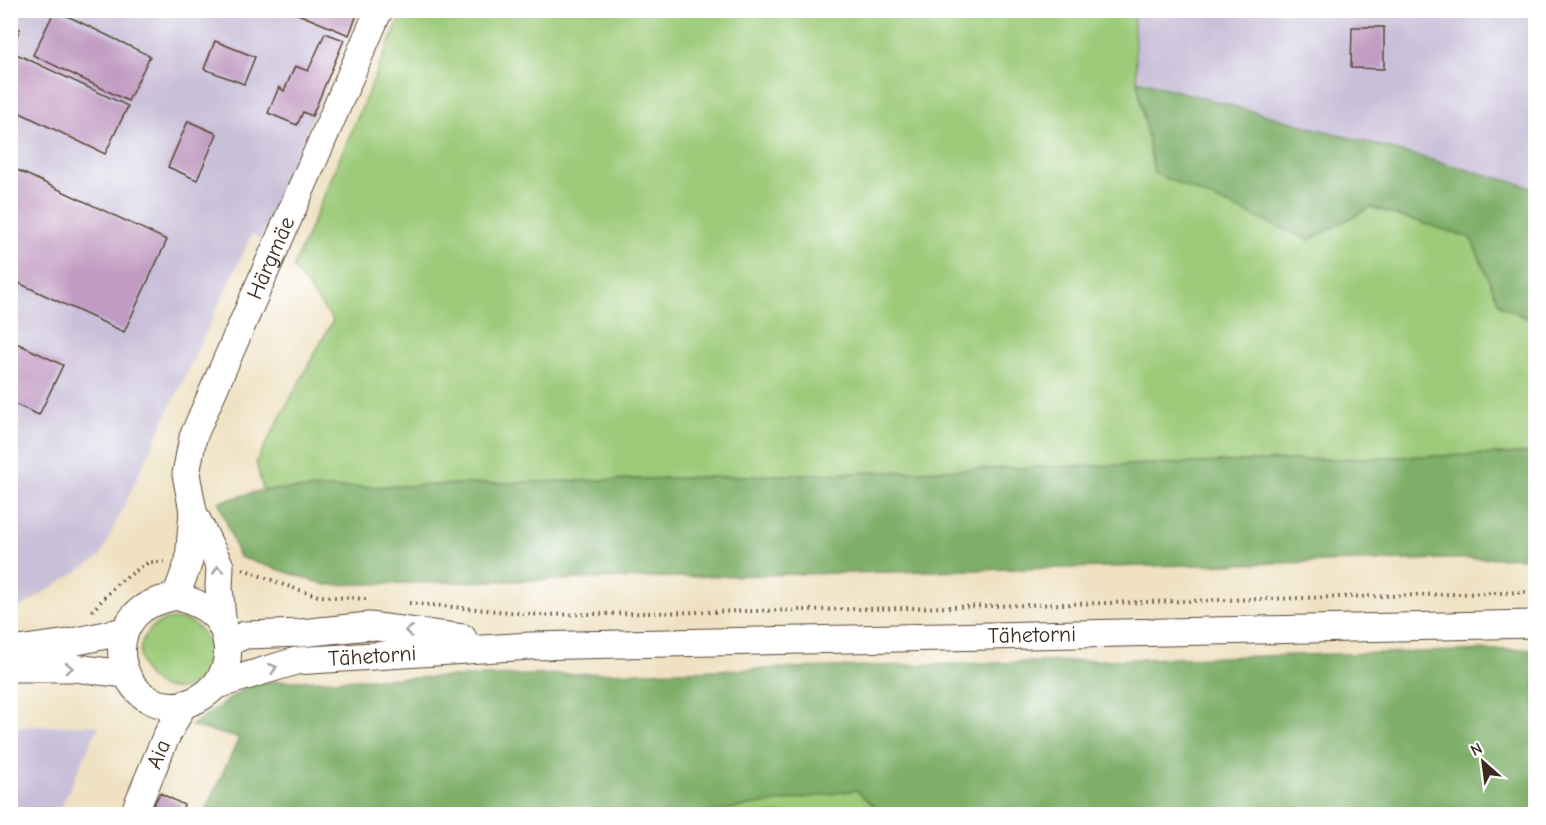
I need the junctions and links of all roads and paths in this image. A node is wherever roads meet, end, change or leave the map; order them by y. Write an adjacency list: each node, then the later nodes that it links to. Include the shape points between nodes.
1 (379, 10): 2 (street, Härgmäe, via 193,437 186,474)
2 (193, 511): 3 (street, Härgmäe); 4 (street, Härgmäe)
3 (189, 561): 6 (street, Härgmäe); 9 (path, via 149,562 118,583)
4 (220, 566): 7 (path, via 246,569 318,596); 12 (street, Härgmäe, one-way to 4)
5 (1536, 592): 8 (path, via 541,615)
6 (176, 596): 11 (street, via 143,608); 12 (street, via 211,612)
7 (376, 600)
8 (400, 602)
9 (85, 618)
10 (1536, 624): 13 (street, Tähetorni)
11 (125, 631): 14 (street, via 68,644); 16 (street, via 121,646)
12 (225, 635): 13 (street, Tähetorni, one-way to 12, via 369,626); 17 (street, via 228,658)
13 (530, 646): 17 (street, Tähetorni, one-way to 13, via 296,661)
14 (10, 651)
15 (10, 668): 16 (street, one-way to 16, via 74,668)
16 (126, 674): 18 (street, via 131,684 156,704)
17 (217, 685): 18 (street, via 202,698)
18 (183, 705): 19 (street, Aia)
19 (137, 806)

